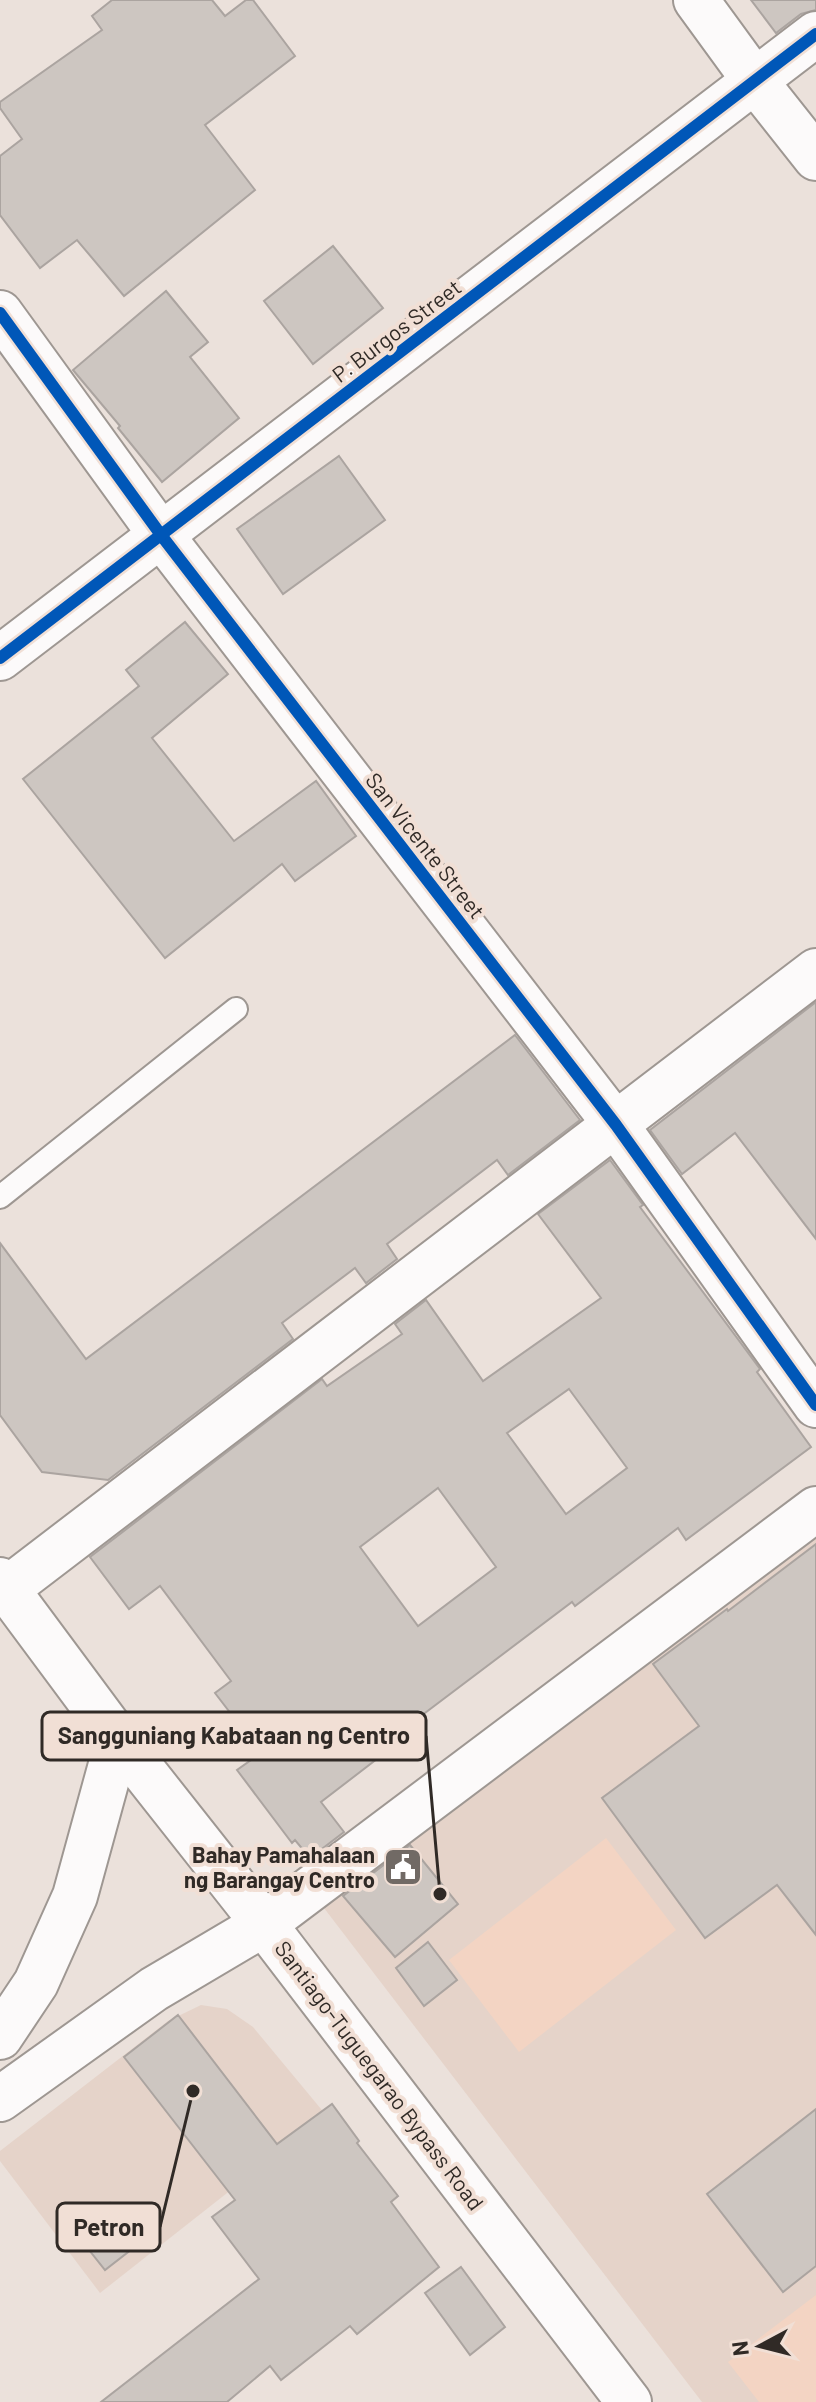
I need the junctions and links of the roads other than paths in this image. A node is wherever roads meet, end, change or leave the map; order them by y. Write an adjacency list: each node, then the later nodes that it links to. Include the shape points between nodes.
1 (696, 0): 3 (main road)
2 (816, 34): 3 (main road, P. Burgos Street)
3 (755, 81): 4 (main road); 6 (main road, P. Burgos Street)
4 (816, 158)
5 (0, 313): 6 (main road, San Vicente Street)
6 (161, 535): 7 (main road, P. Burgos Street); 10 (main road, San Vicente Street)
7 (0, 658)
8 (816, 971): 10 (main road)
9 (236, 1009): 11 (lane)
10 (616, 1125): 12 (main road, San Vicente Street); 14 (main road)
11 (0, 1197)
12 (816, 1405)
13 (816, 1509): 16 (main road)
14 (4, 1584): 15 (main road)
15 (118, 1739): 16 (main road); 17 (main road, via 75,1896 36,1983)
16 (264, 1924): 18 (main road, Santiago-Tuguegarao Bypass Road, via 154,1989); 19 (main road, Santiago-Tuguegarao Bypass Road)
17 (0, 2037)
18 (0, 2099)
19 (629, 2402)

